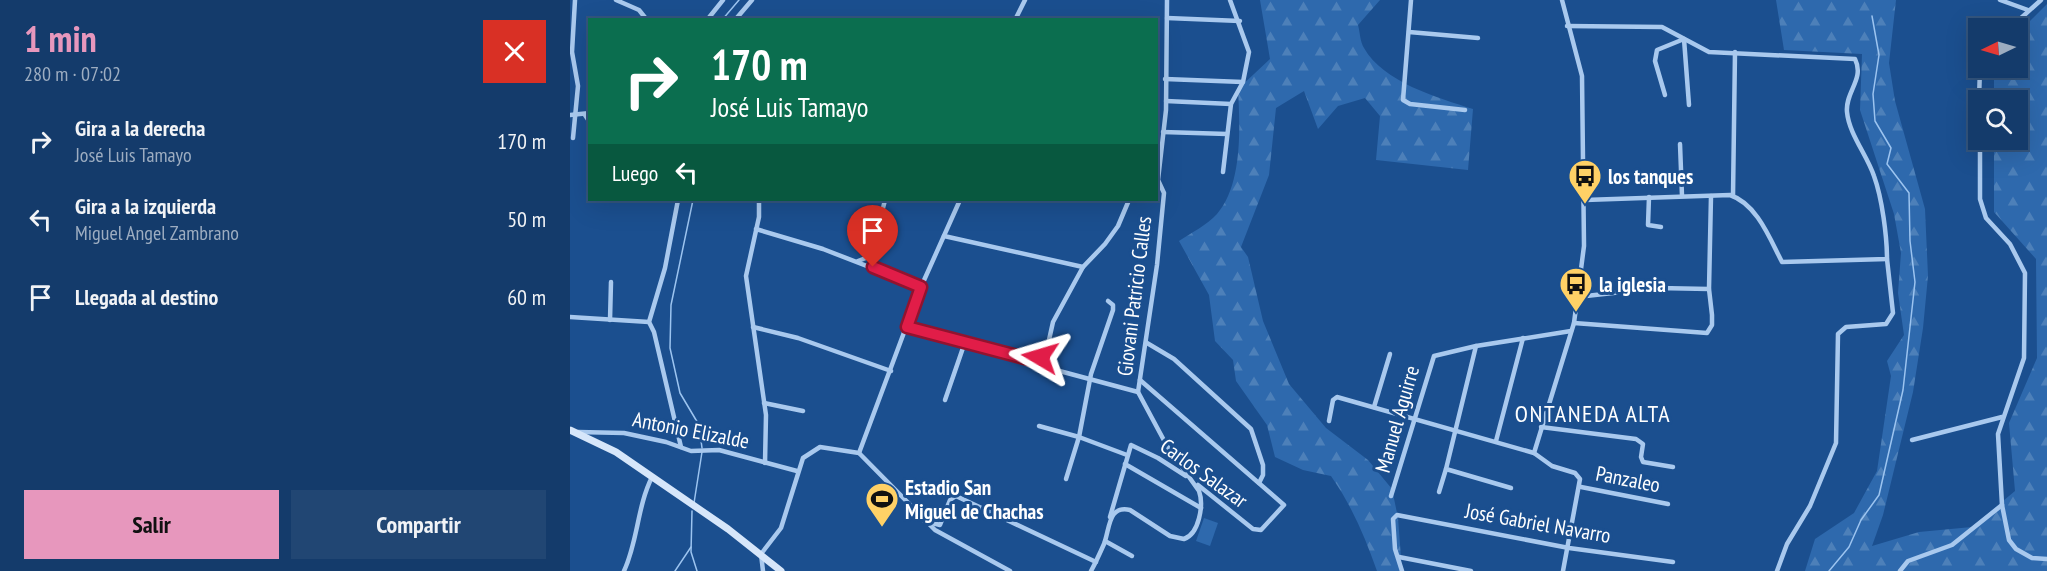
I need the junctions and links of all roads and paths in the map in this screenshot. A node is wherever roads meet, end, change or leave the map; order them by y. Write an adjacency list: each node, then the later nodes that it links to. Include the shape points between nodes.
1 (575, 0): 33 (street, via 572,52 578,86)
2 (616, 0): 13 (street, via 639,10)
3 (723, 0): 14 (street)
4 (752, 0): 15 (street)
5 (1025, 0): 16 (street)
6 (1167, 0): 17 (street, Giovani Patricio Calles)
7 (1230, 0): 19 (street)
8 (1411, 0): 21 (street)
9 (1562, 0): 20 (street)
10 (2000, 0): 12 (street)
11 (2041, 0): 12 (street)
12 (2028, 10): 18 (street)
13 (645, 18)
14 (709, 18)
15 (737, 18)
16 (1016, 18)
17 (1167, 18): 19 (street); 25 (street, Giovani Patricio Calles)
18 (2020, 18)
19 (1240, 21): 26 (street, via 1250,52)
20 (1567, 26): 23 (street, via 1662,27); 46 (street, via 1582,76)
21 (1409, 32): 22 (street); 31 (street, via 1403,100)
22 (1478, 38)
23 (1684, 39): 24 (street, via 1709,52); 27 (street, via 1656,50 1655,61); 30 (street)
24 (1735, 52): 44 (street); 55 (street, via 1857,60 1858,77 1846,109 1875,177)
25 (1165, 80): 26 (street); 28 (street, Giovani Patricio Calles)
26 (1243, 82): 29 (street)
27 (1665, 95)
28 (1166, 101): 29 (street); 34 (street, Giovani Patricio Calles)
29 (1231, 104): 35 (street)
30 (1689, 105)
31 (1465, 110)
32 (587, 114): 33 (street)
33 (572, 115): 36 (street)
34 (1163, 132): 35 (street); 39 (street, Giovani Patricio Calles)
35 (1227, 134): 40 (street)
36 (573, 138)
37 (1680, 144): 42 (street)
38 (1980, 150): 84 (street, via 1980,199 1986,218 2010,244 2025,273 2024,358)
39 (1158, 171)
40 (1223, 172)
41 (1158, 181): 72 (street, Giovani Patricio Calles, via 1164,194)
42 (1682, 196): 43 (street); 45 (street)
43 (1711, 196): 44 (street); 60 (street)
44 (1733, 196): 55 (street, via 1753,212 1782,262)
45 (1648, 197): 46 (street); 52 (street, via 1648,225)
46 (1585, 200): 61 (street)
47 (678, 201): 65 (street)
48 (759, 201): 53 (street)
49 (885, 201): 56 (street, via 871,256)
50 (960, 201): 54 (street)
51 (1129, 201): 57 (street, via 1106,244)
52 (1661, 227)
53 (756, 230): 56 (street); 67 (street, via 746,276)
54 (944, 236): 57 (street); 59 (street)
55 (1887, 259): 132 (street, via 1893,313 1886,324 1846,327 1838,334 1836,443)
56 (855, 261): 59 (street)
57 (1083, 267): 75 (street, via 1053,322 1047,349)
58 (611, 282): 64 (street)
59 (921, 287): 68 (street)
60 (1709, 289): 61 (street, via 1658,288); 66 (street, via 1712,325 1707,333)
61 (1577, 297): 66 (street)
62 (1108, 301): 77 (street, via 1113,310)
63 (570, 317): 64 (street)
64 (609, 320): 65 (street)
65 (649, 322): 94 (street)
66 (1574, 323): 69 (street)
67 (753, 327): 76 (street, via 798,338); 81 (street)
68 (907, 327): 71 (street); 76 (street)
69 (1570, 332): 70 (street); 88 (street)
70 (1523, 338): 73 (street); 93 (street)
71 (965, 342): 75 (street); 80 (street)
72 (1147, 343): 78 (street, Giovani Patricio Calles); 106 (street, via 1174,359 1251,429 1263,465)
73 (1476, 346): 85 (street, Manuel Aguirre, via 1438,353 1431,359); 89 (street)
74 (1390, 354): 82 (street)
75 (1036, 361): 77 (street)
76 (891, 371): 95 (street)
77 (1091, 378): 79 (street); 91 (street)
78 (1140, 380): 79 (street, Giovani Patricio Calles); 106 (street)
79 (1138, 392): 104 (street, Giovani Patricio Calles)
80 (945, 400)
81 (764, 403): 83 (street); 98 (street)
82 (1374, 407): 85 (street); 86 (street, via 1335,397)
83 (803, 411)
84 (2003, 417): 92 (street); 112 (street, via 1998,434)
85 (1413, 419): 89 (street); 110 (street, Manuel Aguirre)
86 (1329, 421)
87 (1039, 426): 91 (street)
88 (1542, 427): 96 (street); 100 (street, via 1636,439 1643,444 1643,462)
89 (1456, 430): 93 (street); 101 (street)
90 (574, 431): 94 (street, Antonio Elizalde, via 624,433); 103 (street, via 605,445)
91 (1079, 437): 97 (street); 105 (street)
92 (1912, 440)
93 (1496, 441): 96 (street)
94 (681, 447): 98 (street, Antonio Elizalde, via 692,451 719,450)
95 (859, 453): 102 (street, via 820,447 803,458); 115 (street)
96 (1534, 453): 107 (street, via 1552,466 1575,473)
97 (1127, 455): 99 (street); 104 (street, Carlos Salazar, via 1131,446)
98 (765, 463): 102 (street, Antonio Elizalde)
99 (1125, 464): 113 (street); 114 (street)
100 (1673, 467)
101 (1447, 470): 108 (street); 109 (street)
102 (797, 471): 118 (street, via 781,528)
103 (652, 477): 118 (street); 124 (street, via 642,500 634,545)
104 (1189, 478): 106 (street, Carlos Salazar, via 1257,530 1284,506); 113 (street, Giovani Patricio Calles, via 1199,491)
105 (1066, 479)
106 (1259, 483)
107 (1581, 487): 111 (street, Panzaleo); 117 (street)
108 (1511, 488)
109 (1439, 492)
110 (1391, 496)
111 (1668, 504)
112 (2002, 505): 121 (street, via 2009,540 2016,549 2032,558); 133 (street, via 1952,545 1908,561)
113 (1201, 508): 114 (street, via 1193,532 1184,539 1170,536 1130,510 1123,508)
114 (1110, 517): 116 (street)
115 (924, 521): 122 (street, via 940,525 950,500 956,496); 127 (street, via 948,539)
116 (1105, 541): 119 (street); 122 (street)
117 (1569, 548): 120 (street, José Gabriel Navarro, via 1397,515 1393,519 1393,533); 123 (street, José Gabriel Navarro); 131 (street)
118 (761, 554): 125 (street); 126 (street)
119 (1132, 556)
120 (1399, 557): 129 (street); 130 (street)
121 (2047, 560)
122 (1096, 562): 128 (street)
123 (1673, 562)
124 (624, 571)
125 (763, 571)
126 (781, 571)
127 (1010, 571)
128 (1091, 571)
129 (1402, 571)
130 (1471, 571)
131 (1563, 571)
132 (1777, 571)
133 (1900, 571)

